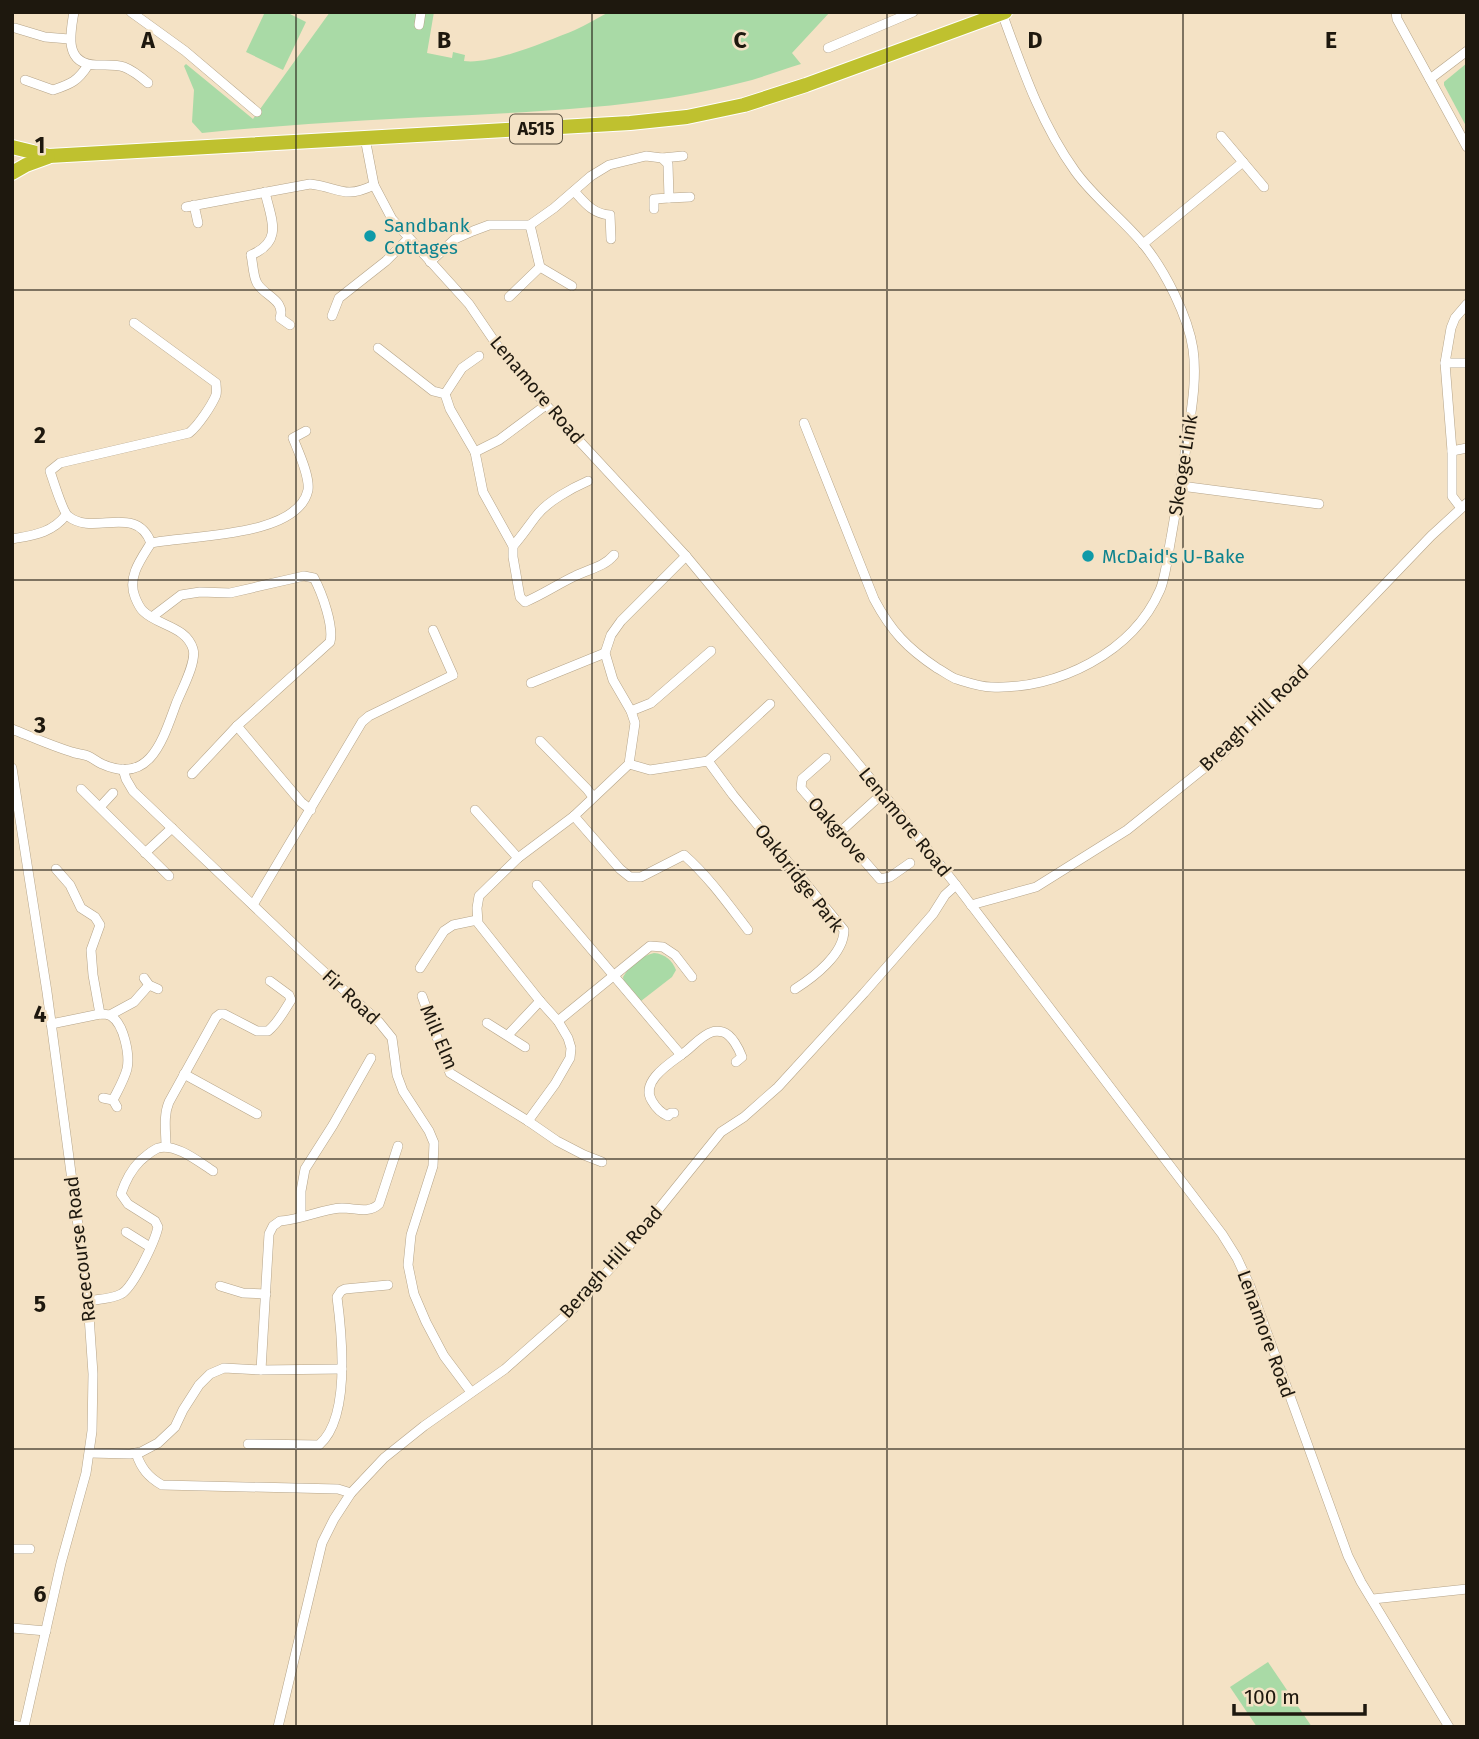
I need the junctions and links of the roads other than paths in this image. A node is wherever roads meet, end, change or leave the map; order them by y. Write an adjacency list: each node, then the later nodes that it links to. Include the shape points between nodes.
1 (74, 12): 9 (street)
2 (421, 12): 7 (street)
3 (913, 12): 10 (street)
4 (1396, 12): 13 (street)
5 (136, 13): 16 (street)
6 (1004, 13): 18 (highway, A515, via 806,85 687,117); 37 (street, Skeoge Link, via 1034,98 1069,161)
7 (419, 25)
8 (15, 28): 9 (street)
9 (69, 39): 12 (street, via 79,60)
10 (828, 48)
11 (1467, 51): 13 (street)
12 (88, 65): 14 (street, via 82,76 53,89); 15 (street, via 122,66)
13 (1430, 79): 19 (street)
14 (25, 80)
15 (148, 83)
16 (257, 113)
17 (1221, 135): 24 (street)
18 (365, 138): 21 (highway, A515); 26 (street, Lenamore Road)
19 (1467, 147)
20 (12, 148): 21 (highway, A515)
21 (49, 156): 25 (highway, A515)
22 (683, 156): 23 (street)
23 (662, 158): 28 (street, via 646,156 609,165); 31 (street, via 668,164)
24 (1243, 162): 27 (street); 37 (street)
25 (12, 173)
26 (374, 185): 29 (street, via 344,193 310,184); 35 (street, Lenamore Road)
27 (1265, 187)
28 (574, 191): 34 (street); 36 (street, via 594,211 610,215)
29 (265, 192): 33 (street, via 190,206); 45 (street, via 274,233 267,246 251,255 256,282 281,306 280,318)
30 (690, 197): 31 (street)
31 (669, 198): 32 (street, via 654,199)
32 (654, 209)
33 (198, 223)
34 (530, 225): 38 (street, via 489,225 455,239); 39 (street)
35 (408, 239): 38 (street, Lenamore Road); 43 (street, via 339,299)
36 (611, 239)
37 (1143, 244): 58 (street, Skeoge Link, via 1183,314 1193,349 1194,394)
38 (430, 262): 51 (street, Lenamore Road, via 469,304)
39 (540, 268): 40 (street); 41 (street)
40 (572, 286)
41 (509, 297)
42 (1467, 304): 48 (street, via 1451,328)
43 (332, 316)
44 (134, 323): 61 (street, via 216,383 217,393 189,433 60,463 50,471)
45 (290, 325)
46 (378, 348): 50 (street, via 433,391)
47 (480, 356): 50 (street, via 462,368)
48 (1445, 363): 49 (street); 55 (street)
49 (1467, 363)
50 (445, 394): 56 (street)
51 (546, 405): 56 (street); 66 (street, Lenamore Road)
52 (804, 423): 58 (street, Skeoge Link, via 886,621 902,641 953,678 989,688 1023,686 1070,673 1107,654 1133,631 1161,588)
53 (306, 431): 63 (street, via 293,438 308,489 295,510 265,526)
54 (1467, 449): 55 (street)
55 (1452, 451): 60 (street, via 1452,496)
56 (475, 452): 64 (street, via 483,492)
57 (588, 481): 64 (street, via 538,514)
58 (1181, 486): 59 (street)
59 (1319, 504)
60 (1464, 505): 101 (street, Breagh Hill Road, via 1223,753 1126,830 1036,887)
61 (66, 515): 62 (street, via 44,533); 63 (street, via 85,523 133,524 142,528)
62 (12, 539)
63 (151, 543): 67 (street, via 134,574 133,593 143,612)
64 (513, 546): 65 (street, via 520,597 525,602 607,563)
65 (614, 555)
66 (687, 556): 70 (street, via 621,621); 85 (street, Lenamore Road)
67 (152, 617): 74 (street, via 181,595 230,593 304,576 314,578 332,634 330,642); 81 (street, via 189,639 194,652 191,668 157,751 146,762)
68 (433, 630): 88 (street, via 453,675 362,722)
69 (711, 651): 73 (street, via 651,703)
70 (605, 653): 71 (street); 73 (street, via 613,680)
71 (531, 683)
72 (769, 704): 78 (street)
73 (631, 711): 79 (street, via 635,723)
74 (237, 726): 82 (street); 88 (street)
75 (12, 729): 81 (street)
76 (540, 741): 86 (street)
77 (827, 758): 92 (street, Oakgrove, via 802,779 801,788)
78 (708, 761): 79 (street, via 650,771); 109 (street, Oakbridge Park, via 844,930 843,944 811,979)
79 (629, 764): 86 (street)
80 (12, 768): 116 (street, Racecourse Road)
81 (123, 769): 91 (street, Fir Road, via 133,791)
82 (192, 774)
83 (81, 789): 87 (street)
84 (113, 793): 87 (street)
85 (882, 794): 92 (street); 99 (street, Lenamore Road)
86 (593, 797): 90 (street)
87 (100, 807): 93 (street)
88 (311, 810): 100 (street)
89 (475, 810): 94 (street)
90 (574, 816): 94 (street); 103 (street, via 630,877 641,877 684,855)
91 (172, 828): 93 (street); 100 (street, Fir Road)
92 (839, 833): 95 (street, Oakgrove, via 880,879)
93 (145, 853): 97 (street)
94 (518, 858): 102 (street, via 479,896)
95 (910, 863)
96 (56, 869): 112 (street, via 82,908 100,925 91,950)
97 (169, 876)
98 (537, 885): 105 (street)
99 (956, 885): 101 (street, Lenamore Road); 140 (street, Beragh Hill Road, via 778,1087 722,1132 582,1300 505,1369)
100 (253, 905): 140 (street, Fir Road, via 392,1038 403,1091 434,1143 433,1166 411,1234 408,1265 414,1294 444,1356)
101 (971, 905): 148 (street, Lenamore Road, via 1237,1258 1326,1498)
102 (477, 920): 104 (street, via 443,930); 111 (street)
103 (748, 930)
104 (420, 968)
105 (614, 976): 106 (street, via 650,947 663,947); 114 (street); 119 (street)
106 (692, 977)
107 (270, 981): 122 (street, via 290,1000 273,1027 257,1031 220,1014)
108 (150, 984): 113 (street, via 134,1002)
109 (795, 989)
110 (422, 996): 126 (street, Mill Elm, via 450,1073)
111 (540, 1001): 114 (street); 117 (street)
112 (100, 1014): 113 (street); 116 (street)
113 (110, 1015): 123 (street, via 120,1028 127,1053 125,1075)
114 (558, 1021): 126 (street, via 571,1048 569,1058)
115 (487, 1023): 117 (street)
116 (51, 1024): 137 (street, Racecourse Road)
117 (508, 1035): 118 (street)
118 (525, 1047)
119 (681, 1055): 121 (street, via 711,1032 720,1031 739,1049 742,1057); 125 (street, via 649,1086 654,1105 664,1115)
120 (371, 1058): 131 (street, via 305,1169)
121 (736, 1062)
122 (184, 1074): 124 (street); 128 (street, via 166,1109)
123 (111, 1102)
124 (257, 1114)
125 (674, 1114)
126 (528, 1121): 129 (street, Mill Elm)
127 (398, 1146): 131 (street, via 375,1208 340,1208)
128 (166, 1147): 130 (street); 133 (street, via 156,1149 134,1167 121,1194 155,1221 158,1227)
129 (602, 1162)
130 (213, 1171)
131 (301, 1216): 136 (street, via 280,1221 269,1234)
132 (125, 1232): 133 (street)
133 (150, 1247): 137 (street, via 123,1293)
134 (388, 1285): 138 (street, via 345,1289 337,1297)
135 (220, 1286): 136 (street)
136 (266, 1294): 139 (street)
137 (88, 1301): 142 (street, Racecourse Road, via 93,1374)
138 (342, 1369): 139 (street); 141 (street, via 340,1398 326,1439 319,1445)
139 (261, 1370): 143 (street, via 225,1367 210,1374 175,1427 158,1443)
140 (471, 1392): 144 (street, Beragh Hill Road, via 384,1458)
141 (248, 1444)
142 (90, 1453): 143 (street); 150 (street, Racecourse Road)
143 (136, 1453): 144 (street, via 145,1471 162,1485)
144 (351, 1493): 153 (street, Beragh Hill Road, via 322,1543)
145 (12, 1549): 146 (street)
146 (30, 1549)
147 (1467, 1589): 148 (street)
148 (1373, 1599): 154 (street, Lenamore Road)
149 (12, 1628): 150 (street)
150 (46, 1631): 152 (street, Racecourse Road)
151 (12, 1725): 152 (street)
152 (24, 1727)
153 (278, 1727)
154 (1449, 1727)

